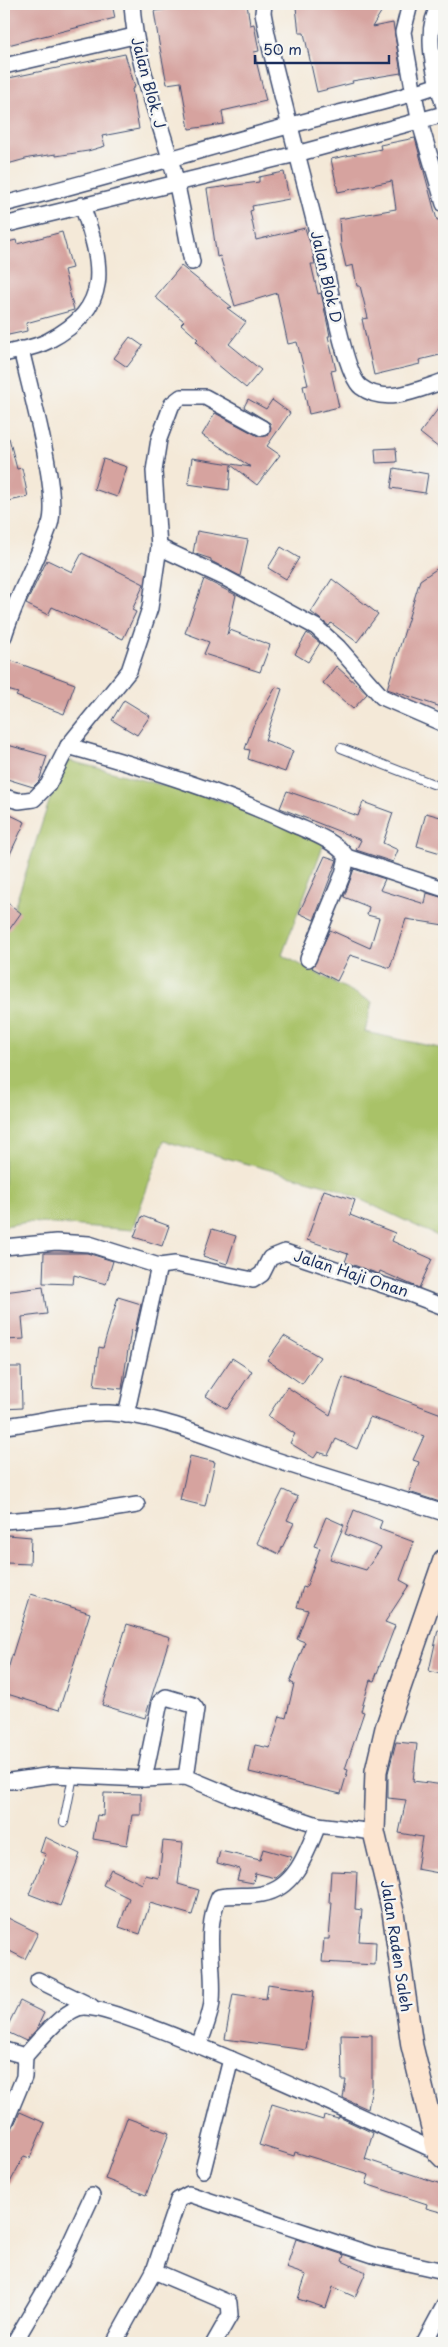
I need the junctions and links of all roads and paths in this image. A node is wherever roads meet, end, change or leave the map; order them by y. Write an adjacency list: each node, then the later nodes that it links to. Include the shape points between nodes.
1 (132, 4): 5 (street, Jalan Blok. J)
2 (264, 4): 12 (street, Jalan Blok D, via 263,13)
3 (410, 4): 8 (street, via 404,32)
4 (440, 4): 7 (street, via 432,16 430,32)
5 (134, 36): 6 (street); 14 (street, Jalan Blok. J)
6 (4, 66)
7 (438, 85): 8 (street); 9 (street)
8 (414, 94): 11 (street); 12 (street)
9 (444, 106)
10 (444, 114): 11 (street)
11 (420, 123): 13 (street); 17 (street)
12 (289, 126): 13 (street, Jalan Blok D); 14 (street)
13 (296, 154): 15 (street); 23 (street, Jalan Blok D, via 325,266 334,317 356,383 370,393 394,396)
14 (171, 160): 15 (street, Jalan Blok. J); 16 (street)
15 (175, 184): 18 (street); 20 (street, Jalan Blok. J)
16 (4, 204)
17 (444, 204)
18 (82, 205): 19 (street); 21 (street, via 93,236 99,283 93,304 83,316 53,338)
19 (4, 225)
20 (192, 262)
21 (20, 349): 22 (street); 26 (street, via 53,495 50,522 13,607)
22 (4, 354)
23 (444, 381)
24 (262, 428): 25 (street, via 205,397 181,397 172,404 159,439 154,471)
25 (159, 547): 27 (street, via 316,627 382,697); 28 (street, via 150,608 129,671)
26 (4, 636)
27 (444, 724)
28 (68, 746): 31 (street, via 48,785 34,799 19,801); 32 (street, via 266,811 330,843)
29 (341, 748): 30 (lane)
30 (433, 784)
31 (4, 797)
32 (347, 857): 33 (street); 34 (street)
33 (444, 889)
34 (308, 959)
35 (4, 1247): 36 (street, Jalan Haji Onan, via 56,1242 89,1244)
36 (159, 1266): 37 (street, Jalan Haji Onan, via 175,1264 253,1280 262,1274 270,1258 285,1252); 38 (street)
37 (444, 1308)
38 (126, 1416): 39 (street, via 82,1414); 41 (street, via 196,1431)
39 (4, 1426)
40 (137, 1504): 42 (street, via 66,1516)
41 (444, 1513)
42 (4, 1521)
43 (444, 1560): 50 (street, Jalan Raden Saleh, via 386,1728 376,1771)
44 (74, 1776): 46 (street); 47 (street); 48 (lane)
45 (186, 1777): 46 (street); 46 (street, via 196,1709 193,1705 166,1697 160,1702); 49 (street)
46 (144, 1779)
47 (10, 1781)
48 (64, 1822)
49 (318, 1825): 50 (street); 53 (street, via 303,1859 281,1887 264,1894 219,1897 210,1940 212,2002)
50 (374, 1832): 58 (street, Jalan Raden Saleh, via 394,1912 412,2046)
51 (38, 1980): 52 (street)
52 (94, 2008): 53 (street); 55 (street, via 78,2008 58,2022)
53 (199, 2046): 56 (street)
54 (4, 2050): 55 (street)
55 (25, 2056): 57 (street, via 24,2076)
56 (231, 2059): 58 (street); 59 (street)
57 (4, 2125)
58 (441, 2155)
59 (203, 2170)
60 (92, 2196): 64 (street, via 61,2263)
61 (154, 2271): 62 (street, via 178,2200 189,2194 376,2256); 65 (street); 66 (street, via 229,2303 230,2315)
62 (444, 2271)
63 (444, 2306): 67 (street)
64 (14, 2343)
65 (114, 2343)
66 (214, 2343)
67 (424, 2343)

